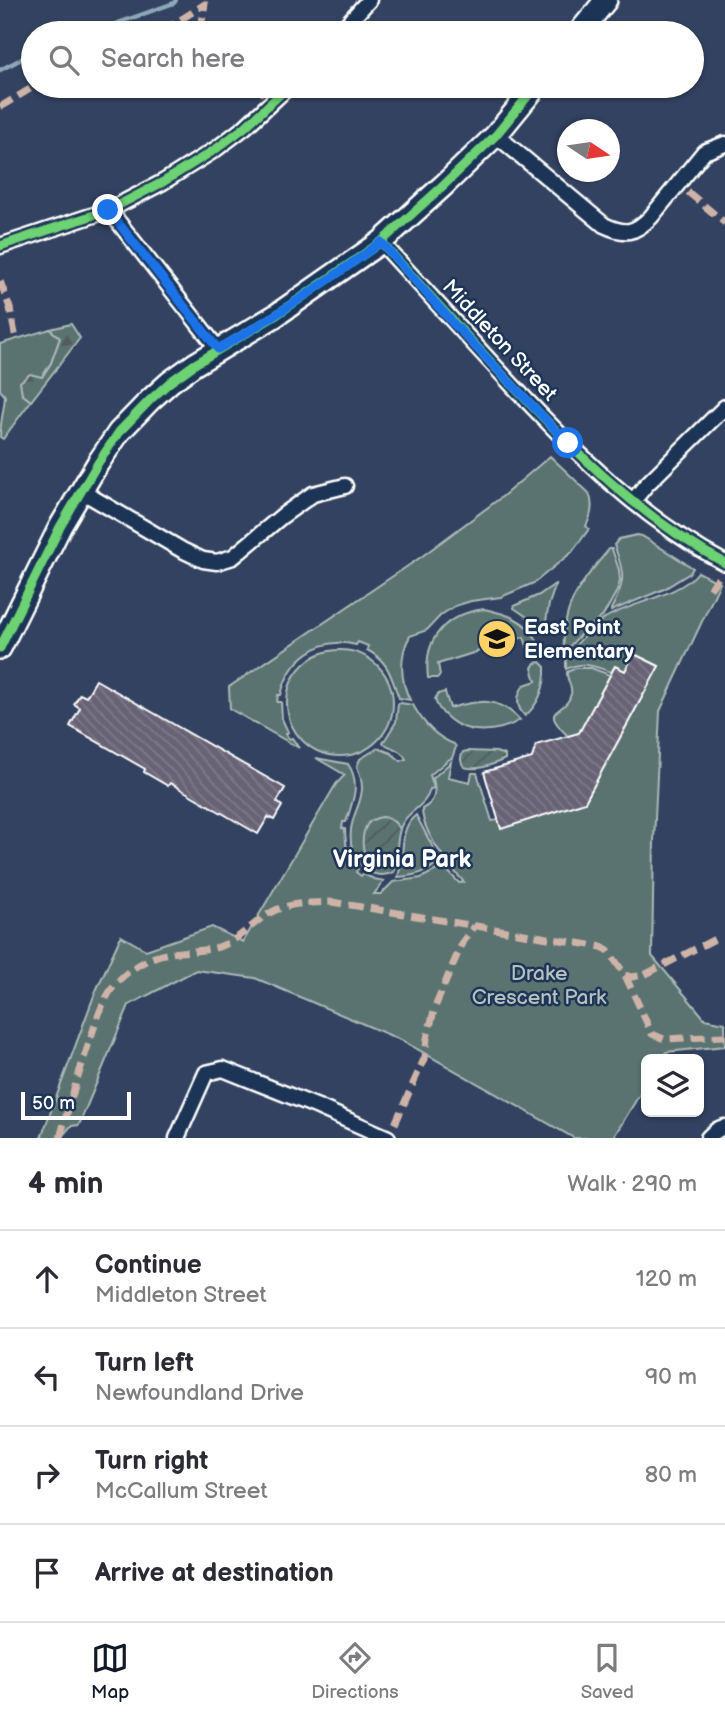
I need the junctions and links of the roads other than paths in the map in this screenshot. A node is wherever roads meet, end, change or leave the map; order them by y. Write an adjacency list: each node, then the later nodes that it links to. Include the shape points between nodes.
1 (369, 0): 3 (street)
2 (606, 0): 4 (street)
3 (350, 21)
4 (589, 21)
5 (276, 98): 9 (street, via 216,149 163,183)
6 (526, 98): 7 (street)
7 (496, 135): 8 (street, via 604,225 623,232 633,231 651,217 704,152); 10 (street)
8 (725, 144)
9 (108, 210): 11 (street); 12 (street)
10 (381, 242): 12 (street); 16 (street, Middleton Street, via 568,443)
11 (0, 246)
12 (218, 349): 15 (street, via 170,382 119,432)
13 (725, 407): 16 (street)
14 (345, 486): 15 (street, via 313,494 233,557 217,562 182,550)
15 (81, 491): 18 (street)
16 (633, 501): 17 (street, Middleton Street)
17 (725, 563)
18 (0, 648)
19 (725, 1127): 22 (street)
20 (177, 1138): 21 (street, via 206,1073 223,1069)
21 (388, 1138)
22 (708, 1138)

